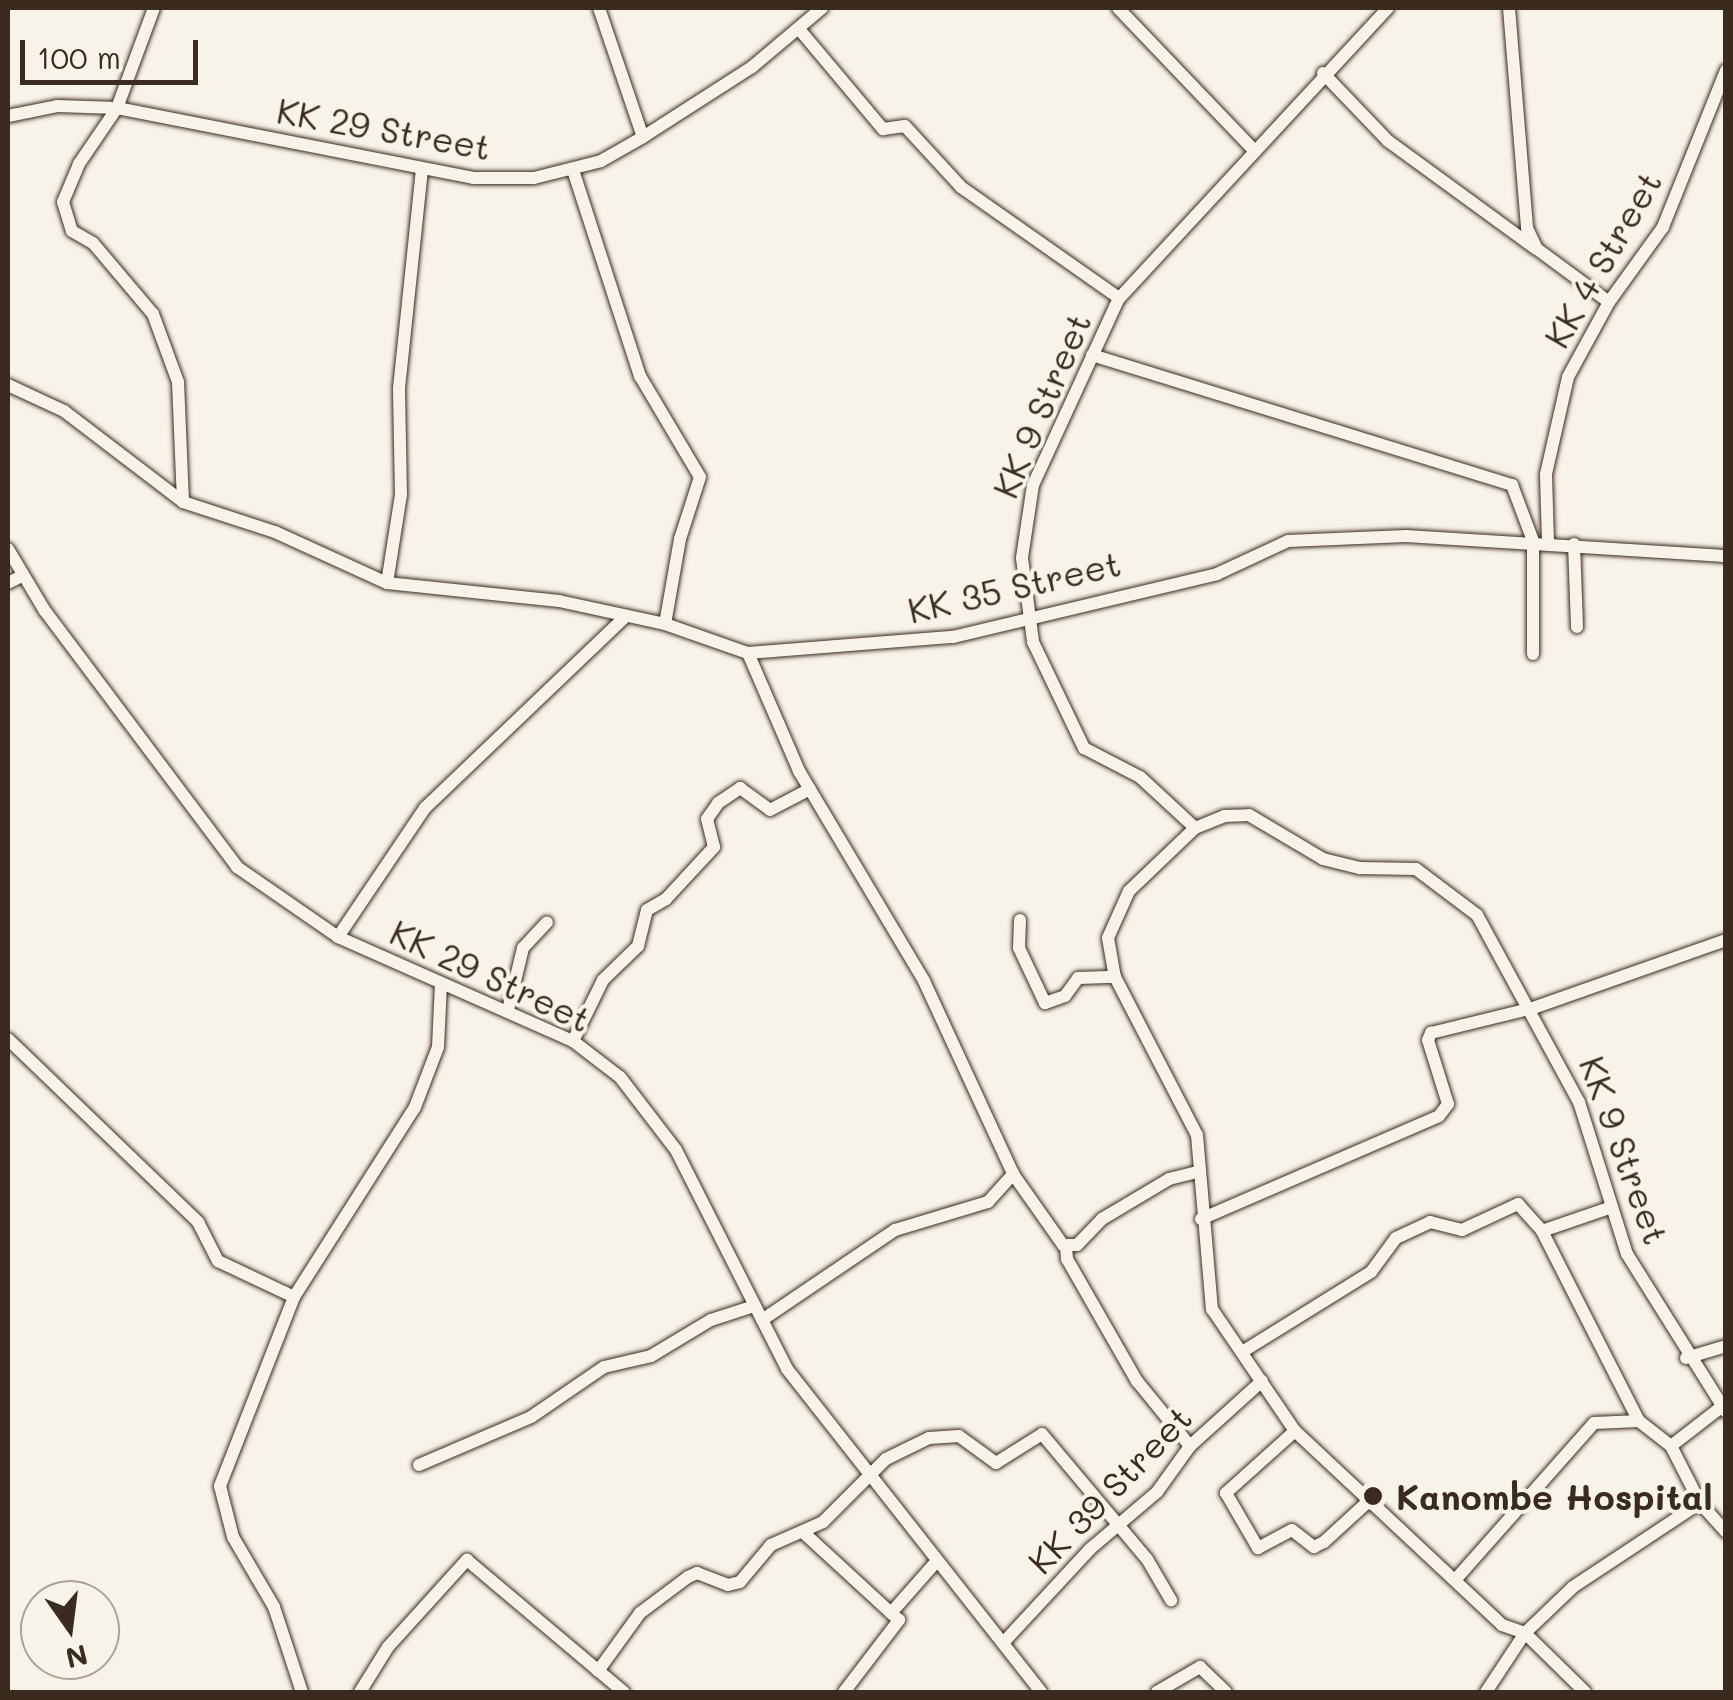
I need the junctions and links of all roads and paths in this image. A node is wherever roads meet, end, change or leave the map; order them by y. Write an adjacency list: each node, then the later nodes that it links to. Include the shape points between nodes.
1 (154, 8): 10 (street)
2 (600, 8): 12 (street)
3 (822, 8): 7 (street, KK 29 Street)
4 (1118, 8): 13 (street)
5 (1388, 8): 9 (street, KK 9 Street)
6 (1508, 8): 16 (street, via 1526,219)
7 (799, 29): 12 (street, KK 29 Street); 17 (street, via 883,129 905,126 961,187)
8 (1726, 70): 18 (street, KK 4 Street, via 1669,216)
9 (1323, 73): 13 (street, KK 9 Street); 16 (street, via 1388,141)
10 (117, 108): 11 (street, KK 29 Street, via 56,106); 14 (street, KK 29 Street); 21 (street, via 79,164 63,202 72,231 92,243 152,314 178,382)
11 (8, 116)
12 (643, 137): 15 (street, KK 29 Street)
13 (1252, 148): 17 (street, KK 9 Street)
14 (422, 169): 15 (street, KK 29 Street, via 502,179); 29 (street, via 399,388 401,496)
15 (573, 170): 32 (street, via 640,376 700,476)
16 (1537, 249): 18 (street)
17 (1119, 298): 19 (street, KK 9 Street)
18 (1609, 302): 23 (street, KK 4 Street, via 1568,377 1546,474)
19 (1092, 355): 22 (street, via 1512,485); 30 (street, KK 9 Street, via 1033,485 1022,558)
20 (8, 385): 21 (street, KK 35 Street, via 64,410)
21 (183, 502): 29 (street, KK 35 Street, via 275,532)
22 (1533, 541): 23 (street, KK 35 Street); 30 (street, KK 35 Street, via 1288,541 1217,574); 35 (street)
23 (1548, 542): 24 (street, KK 35 Street)
24 (1574, 544): 26 (street, KK 35 Street); 33 (street)
25 (8, 550): 27 (street, KK 29 Street)
26 (1726, 556)
27 (22, 576): 28 (street); 40 (street, KK 29 Street, via 237,866)
28 (8, 583)
29 (387, 583): 31 (street, KK 35 Street, via 559,600)
30 (1027, 615): 34 (street, KK 35 Street, via 953,638); 37 (street, KK 9 Street, via 1046,675 1084,748 1140,778)
31 (626, 616): 32 (street, KK 35 Street); 40 (street, via 426,808)
32 (665, 624): 34 (street, KK 35 Street)
33 (1578, 626)
34 (748, 653): 36 (street)
35 (1534, 654)
36 (810, 789): 47 (street, via 770,810 740,788 718,803 707,819 714,847 666,900 647,910 638,946 603,980); 49 (street, via 924,981)
37 (1195, 828): 42 (street, via 1129,891 1108,938); 44 (street, KK 9 Street, via 1249,815 1323,859 1416,870 1477,915)
38 (1020, 920): 42 (street, via 1019,948 1045,1004 1064,996 1078,978)
39 (547, 922): 45 (street, via 523,948)
40 (338, 937): 43 (street, KK 29 Street)
41 (1726, 940): 44 (street)
42 (1115, 977): 48 (street, via 1197,1136)
43 (440, 984): 45 (street, KK 29 Street); 54 (street, via 438,1046 415,1108)
44 (1533, 1008): 50 (street, KK 9 Street, via 1580,1102); 51 (street, via 1428,1036 1448,1104 1440,1116)
45 (508, 1010): 47 (street, KK 29 Street)
46 (8, 1039): 54 (street, via 198,1222 218,1261)
47 (573, 1041): 55 (street, KK 29 Street, via 620,1077 676,1150)
48 (1200, 1171): 51 (street); 53 (street, via 1151,1189)
49 (1013, 1174): 53 (street); 56 (street, via 988,1202 894,1230)
50 (1612, 1207): 52 (street); 59 (street, KK 9 Street, via 1627,1254)
51 (1202, 1219): 58 (street, via 1212,1309)
52 (1542, 1232): 58 (street, via 1518,1204 1462,1230 1430,1222 1396,1238 1371,1272); 62 (street)
53 (1066, 1247): 64 (street, via 1066,1260 1120,1354)
54 (294, 1297): 80 (street, via 222,1471 220,1502 274,1607)
55 (754, 1306): 56 (street, KK 29 Street); 66 (street, via 712,1320 651,1356 604,1368 531,1417)
56 (762, 1320): 67 (street, KK 29 Street, via 787,1368)
57 (1726, 1346): 59 (street)
58 (1242, 1352): 60 (street)
59 (1686, 1358): 61 (street, KK 9 Street)
60 (1262, 1382): 63 (street); 64 (street, KK 39 Street)
61 (1722, 1410): 65 (street)
62 (1638, 1421): 65 (street); 74 (street, via 1594,1423)
63 (1295, 1431): 68 (street); 68 (street, via 1226,1492 1258,1548 1292,1530 1314,1547)
64 (1190, 1446): 70 (street, KK 39 Street)
65 (1670, 1446): 69 (street)
66 (420, 1465)
67 (866, 1477): 70 (street, via 915,1442 959,1436 996,1463 1042,1434); 71 (street, via 840,1507); 73 (street, KK 29 Street)
68 (1371, 1499): 74 (street)
69 (1700, 1503): 72 (street); 77 (street, via 1573,1587)
70 (1120, 1528): 75 (street, via 1148,1558); 78 (street, KK 39 Street, via 1090,1549)
71 (804, 1532): 76 (street); 79 (street, via 771,1545 734,1586 697,1573 688,1577 640,1613)
72 (1726, 1532)
73 (936, 1562): 76 (street); 78 (street, KK 29 Street)
74 (1456, 1579): 77 (street, via 1502,1625)
75 (1171, 1600)
76 (891, 1613): 83 (street, via 899,1620)
77 (1525, 1632): 87 (street); 88 (street)
78 (1002, 1643): 84 (street, KK 29 Street)
79 (598, 1671): 81 (street, via 467,1560 388,1647); 82 (street)
80 (302, 1692)
81 (360, 1692)
82 (624, 1692)
83 (844, 1692)
84 (1041, 1692)
85 (1157, 1692): 86 (street, via 1200,1667)
86 (1226, 1692)
87 (1486, 1692)
88 (1586, 1692)

